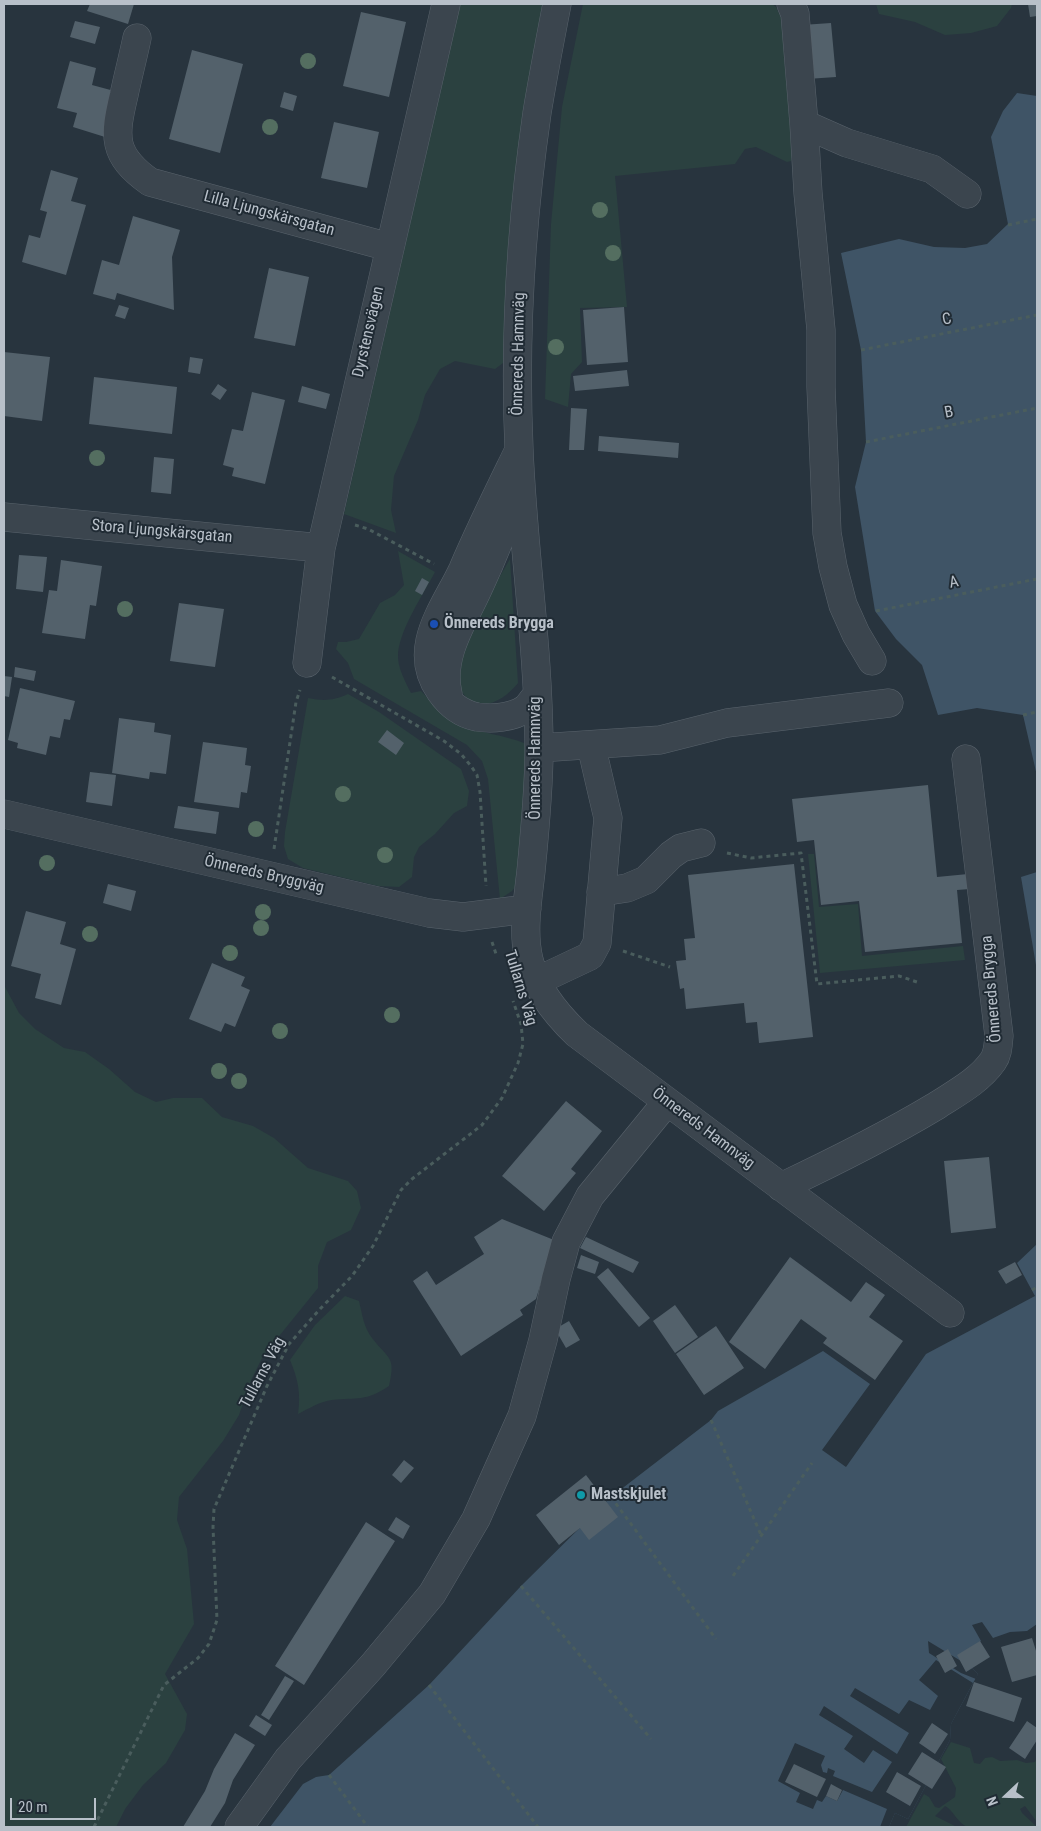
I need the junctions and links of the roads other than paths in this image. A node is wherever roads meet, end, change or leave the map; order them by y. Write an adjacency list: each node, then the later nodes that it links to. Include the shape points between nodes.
1 (446, 4): 7 (street, Dyrstensvägen)
2 (557, 4): 8 (street, Önnereds Hamnväg, via 537,114 526,200 517,364)
3 (791, 4): 5 (street, via 795,14)
4 (137, 38): 7 (street, Lilla Ljungskärsgatan, via 117,123 118,140 133,169 150,182)
5 (804, 124): 6 (street, via 847,142 932,169); 11 (street, via 821,330 827,533 843,604)
6 (967, 194)
7 (389, 247): 10 (street, Dyrstensvägen)
8 (519, 451): 13 (street, Önnereds Hamnväg); 14 (street, via 498,541 453,640 445,683); 14 (street, via 434,624 429,667 434,683)
9 (4, 517): 10 (street, Stora Ljungskärsgatan)
10 (321, 548): 12 (street, Dyrstensvägen)
11 (872, 660)
12 (307, 663)
13 (537, 695): 14 (street, via 525,709 506,717 476,716 462,712); 17 (street, Önnereds Hamnväg)
14 (450, 703)
15 (889, 703): 16 (street, via 727,723 660,740)
16 (591, 745): 17 (street); 21 (street, via 608,818)
17 (539, 748): 22 (street, Önnereds Hamnväg)
18 (966, 759): 25 (street, Önnereds Brygga, via 999,1036 994,1060 963,1089 908,1122)
19 (4, 814): 22 (street, Önnereds Bryggväg, via 429,913 463,917)
20 (701, 843): 21 (street, via 681,848 646,880 627,888)
21 (601, 892): 23 (street, via 597,943 590,956)
22 (527, 909): 23 (street, Önnereds Hamnväg, via 529,960)
23 (537, 981): 24 (street, Önnereds Hamnväg, via 562,1020)
24 (666, 1102): 25 (street, Önnereds Hamnväg); 27 (street, via 590,1196 566,1242 522,1416 476,1519 432,1594 373,1665 288,1758)
25 (781, 1187): 26 (street, Önnereds Hamnväg)
26 (950, 1313)
27 (239, 1827)

